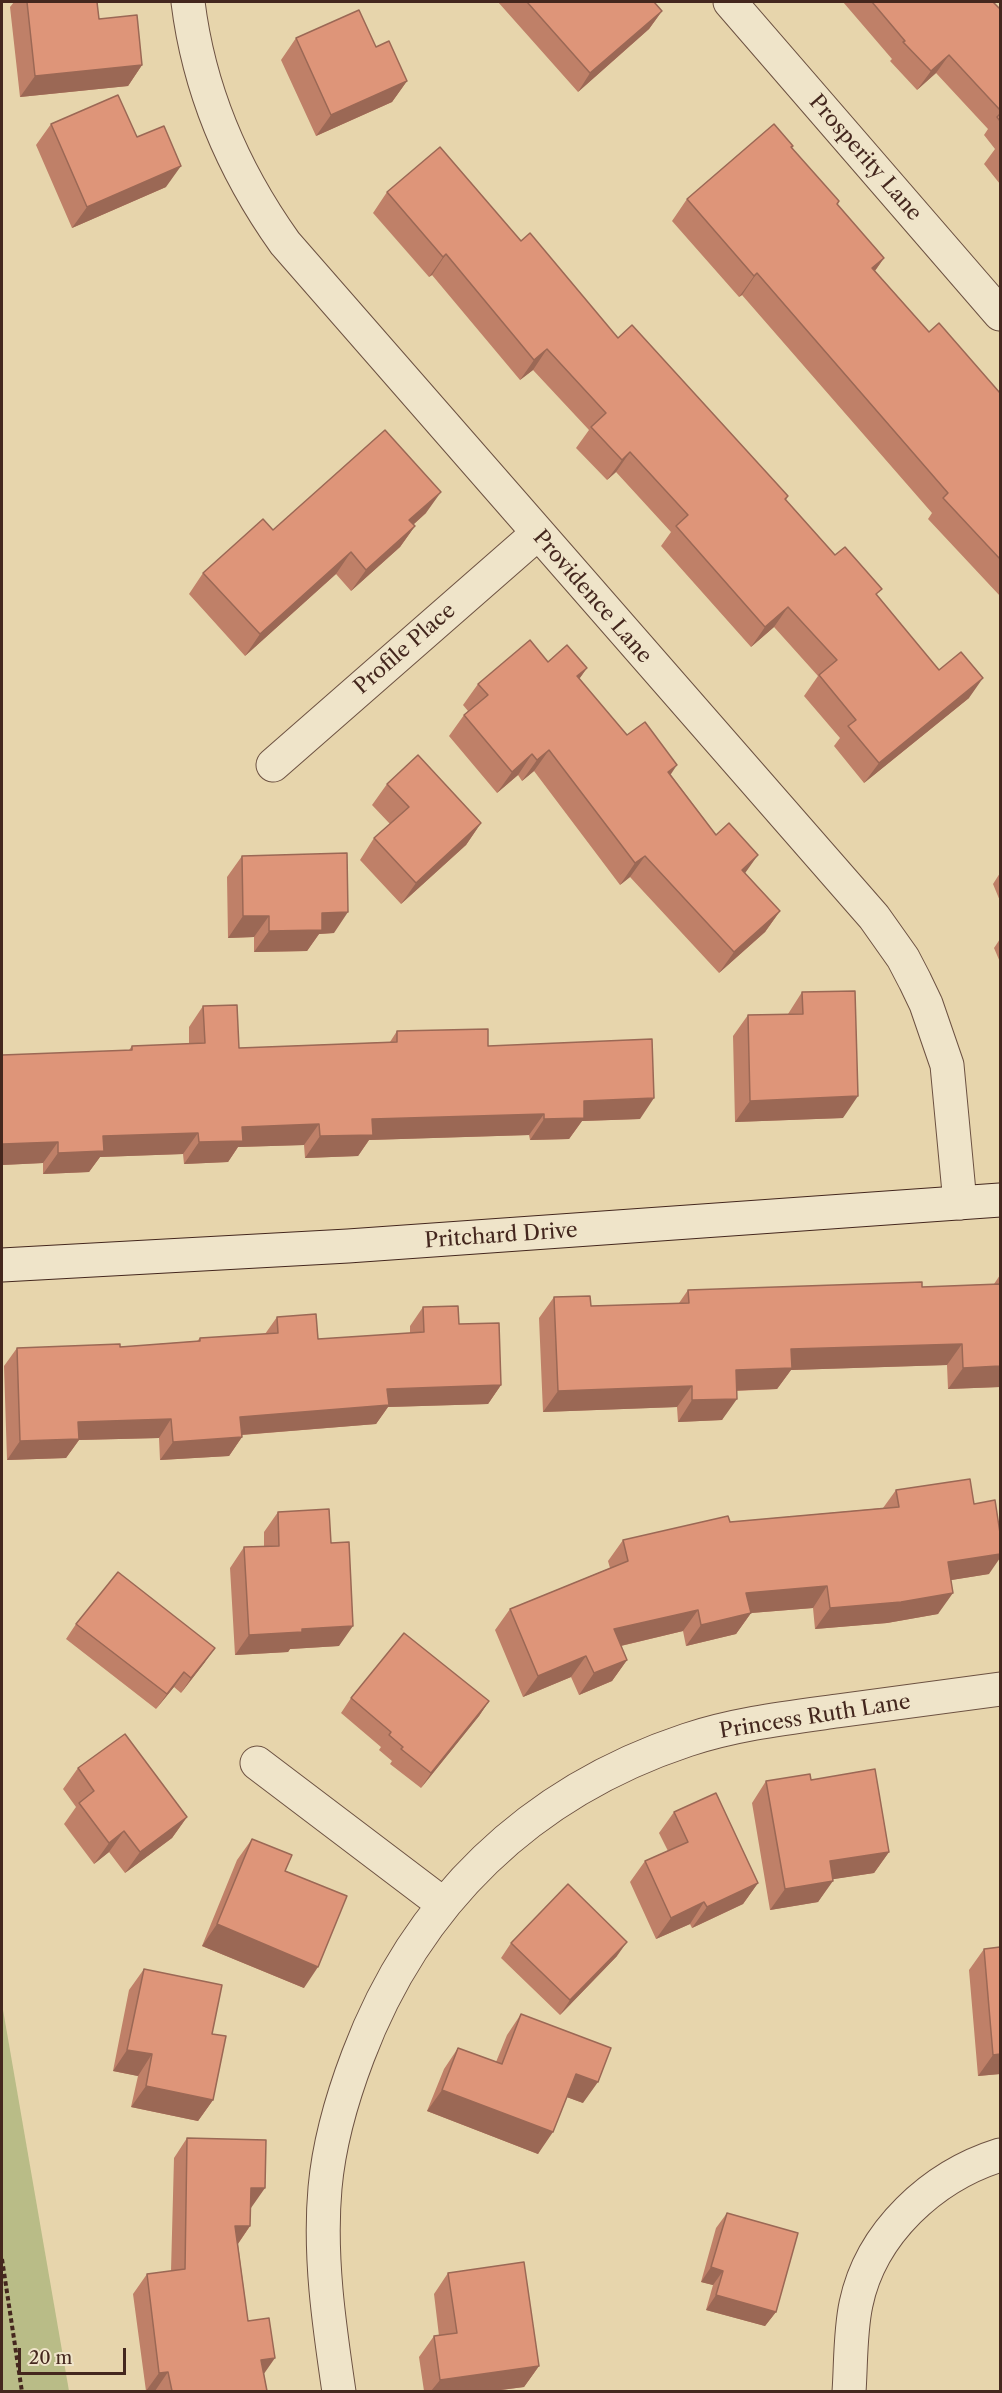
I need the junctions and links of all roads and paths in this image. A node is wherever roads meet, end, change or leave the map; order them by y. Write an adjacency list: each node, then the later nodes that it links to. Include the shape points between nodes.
1 (189, 2): 4 (street, Providence Lane, via 199,65 210,102 225,141 263,212 310,273)
2 (729, 2): 3 (street, Prosperity Lane)
3 (1000, 314)
4 (537, 534): 5 (street, Profile Place); 7 (street, Providence Lane, via 874,917 903,958 926,1004 947,1065)
5 (273, 765)
6 (1000, 1200): 7 (street, Pritchard Drive)
7 (960, 1203): 8 (street, Pritchard Drive, via 371,1245)
8 (2, 1265)
9 (1000, 1689): 11 (street, Princess Ruth Lane, via 763,1721 657,1751 590,1783 532,1820 474,1870)
10 (257, 1763): 11 (street)
11 (442, 1904): 15 (street, Princess Ruth Lane, via 417,1938 375,2015 349,2079 332,2142 325,2188 324,2248)
12 (1000, 2155): 16 (street, via 937,2185 917,2201 885,2240 856,2303)
13 (2, 2259): 14 (path)
14 (22, 2391)
15 (339, 2391)
16 (849, 2391)

